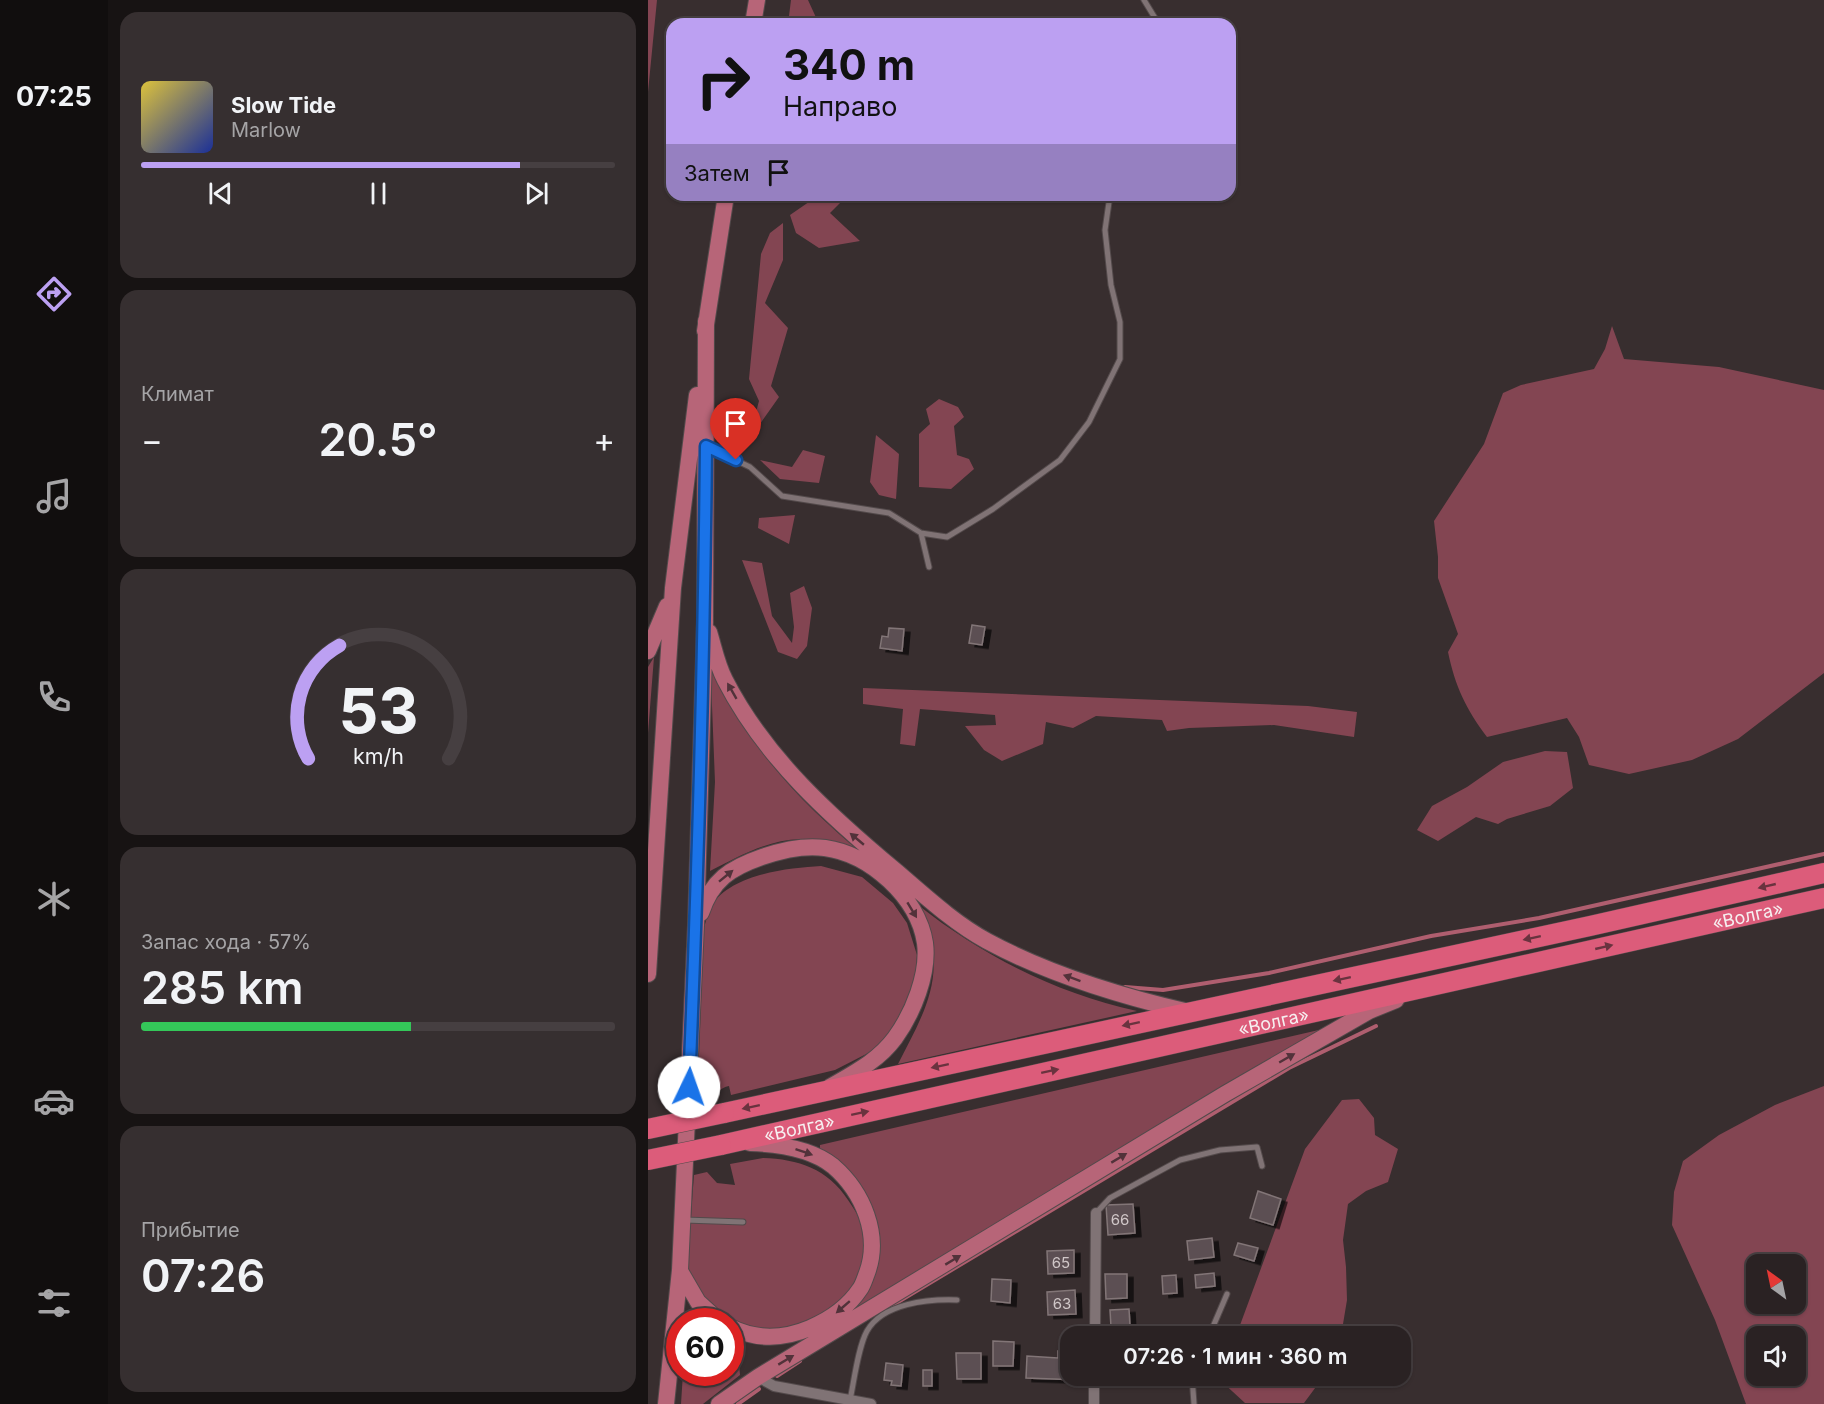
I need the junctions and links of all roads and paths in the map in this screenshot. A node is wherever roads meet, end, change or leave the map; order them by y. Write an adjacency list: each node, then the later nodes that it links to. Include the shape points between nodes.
1 (757, 0): 3 (main road)
2 (1144, 0): 4 (lane)
3 (754, 18)
4 (1155, 18)
5 (725, 201): 7 (main road)
6 (1109, 201): 9 (lane, via 1106,230 1111,285 1120,322 1120,359 1089,422 1060,460 993,509 947,537)
7 (706, 321): 8 (main road); 11 (main road)
8 (706, 446): 9 (lane, via 750,467 782,496 889,513); 12 (main road)
9 (921, 532): 10 (lane)
10 (930, 567)
11 (673, 588): 13 (main road); 17 (main road)
12 (705, 621): 16 (main road); 19 (main road, one-way to 12, via 1131,998 1035,964 986,940 939,908 843,827 781,764 724,678)
13 (648, 651)
14 (1824, 873): 19 (highway, «Волга», one-way to 19)
15 (1824, 898): 18 (highway, «Волга», one-way to 15)
16 (696, 925): 20 (main road, one-way to 20, via 707,895 732,870 774,852 801,847 844,852 875,869 902,894 917,918 925,943 925,964 910,1012 895,1039 869,1065); 26 (main road)
17 (648, 974)
18 (1424, 988): 22 (highway, «Волга», one-way to 18); 35 (main road, one-way to 18, via 1275,1065 1369,1011)
19 (1189, 1011): 20 (highway, «Волга», one-way to 20)
20 (819, 1092): 21 (highway, «Волга», one-way to 21, bridge)
21 (648, 1129)
22 (723, 1144): 23 (highway, «Волга», bridge); 34 (main road, one-way to 34, via 773,1144 807,1152 832,1165 861,1202 871,1226 872,1257 861,1288 846,1305 825,1322 794,1335 766,1337)
23 (648, 1160)
24 (1262, 1166): 25 (lane, via 1257,1147 1220,1150 1180,1160 1110,1198)
25 (1096, 1213): 32 (street)
26 (682, 1220): 27 (lane); 28 (main road)
27 (743, 1222)
28 (680, 1270): 31 (main road); 39 (main road)
29 (1227, 1294): 33 (lane)
30 (957, 1300): 38 (lane, via 914,1304 878,1318 866,1332)
31 (705, 1308)
32 (1095, 1326)
33 (1213, 1326)
34 (744, 1332)
35 (758, 1377): 38 (street, via 774,1386); 40 (main road)
36 (1094, 1386): 42 (street)
37 (1193, 1386): 43 (lane)
38 (850, 1400): 41 (street)
39 (666, 1404)
40 (719, 1404)
41 (865, 1404)
42 (1094, 1404)
43 (1194, 1404)

